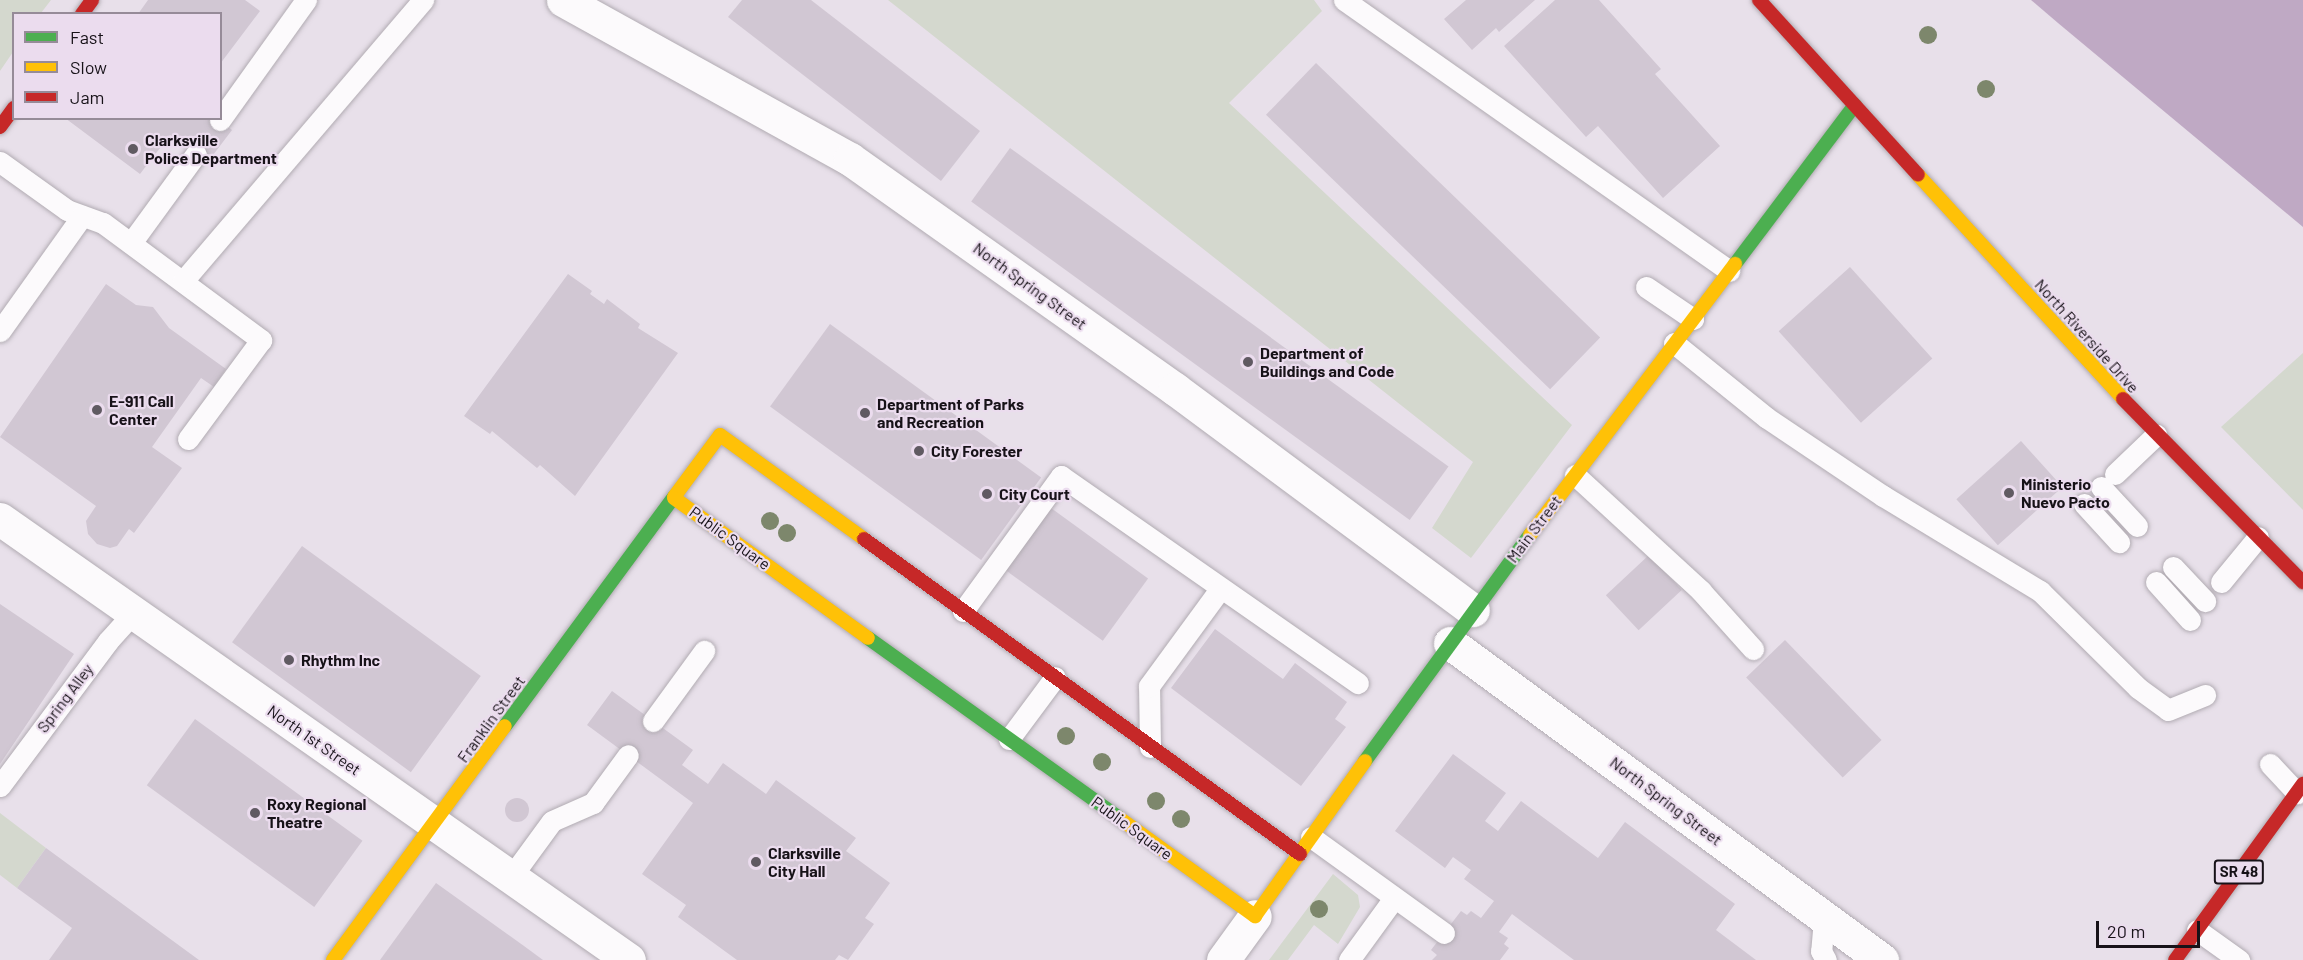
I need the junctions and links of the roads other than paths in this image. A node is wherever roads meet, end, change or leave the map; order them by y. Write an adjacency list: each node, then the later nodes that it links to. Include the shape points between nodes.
1 (306, 0): 8 (lane)
2 (423, 0): 15 (lane)
3 (563, 0): 35 (street, North Spring Street, via 850,159 1175,389)
4 (1344, 0): 14 (lane)
5 (1760, 0): 6 (main road, North Riverside Drive)
6 (1855, 105): 14 (main road, Main Street); 20 (main road, North Riverside Drive)
7 (12, 111): 9 (main road)
8 (222, 116)
9 (0, 127)
10 (196, 154): 13 (lane)
11 (0, 162): 12 (lane, via 67,210)
12 (82, 216): 13 (lane, via 103,223); 18 (lane)
13 (131, 243): 15 (lane)
14 (1729, 271): 17 (main road, Main Street)
15 (183, 281): 21 (lane, via 261,340)
16 (1646, 287): 17 (lane)
17 (1692, 319): 19 (main road, Main Street)
18 (0, 331)
19 (1674, 343): 22 (main road, Main Street); 44 (lane, via 1767,418 1883,496 2040,591 2138,688 2168,710)
20 (2156, 435): 26 (lane, via 2108,481); 27 (main road, North Riverside Drive)
21 (188, 439)
22 (1575, 475): 35 (main road, Main Street); 40 (lane, via 1701,591)
23 (674, 498): 36 (main road, Public Square, via 720,435); 46 (main road, Public Square); 52 (main road, Franklin Street)
24 (2084, 504): 28 (lane)
25 (0, 519): 37 (street, North 1st Street)
26 (2137, 526)
27 (2258, 537): 31 (lane); 32 (main road, North Riverside Drive)
28 (2119, 542)
29 (2173, 567): 34 (lane)
30 (2156, 582): 38 (lane)
31 (2221, 582)
32 (2303, 582)
33 (1220, 589): 36 (lane, via 1061,476); 43 (lane); 47 (lane, via 1149,686)
34 (2205, 601)
35 (1473, 610): 39 (main road, Main Street)
36 (963, 611): 42 (main road, Public Square)
37 (134, 613): 50 (lane, Spring Alley, via 108,641); 52 (street, North 1st Street)
38 (2190, 620)
39 (1450, 643): 53 (main road, Main Street); 57 (street, North Spring Street)
40 (1752, 649)
41 (704, 651): 45 (lane)
42 (1055, 677): 46 (lane); 47 (main road, Public Square)
43 (1358, 683)
44 (2205, 695)
45 (653, 721)
46 (1009, 739): 56 (main road, Public Square)
47 (1150, 747): 53 (main road, Public Square)
48 (628, 755): 54 (lane, via 593,803 552,821)
49 (2270, 764): 51 (lane)
50 (0, 786)
51 (2300, 789): 58 (main road, SR 48)
52 (435, 824): 54 (street, North 1st Street); 60 (main road, Franklin Street)
53 (1305, 846): 55 (lane); 56 (main road, Main Street)
54 (511, 877): 61 (street, North 1st Street)
55 (1394, 898): 59 (lane); 63 (lane)
56 (1255, 916): 62 (street, Main Street)
57 (1824, 919): 64 (lane, via 1821,951); 65 (street, North Spring Street)
58 (2197, 930): 66 (main road, SR 48); 67 (lane)
59 (1444, 933)
60 (333, 960)
61 (629, 960)
62 (1223, 960)
63 (1348, 960)
64 (1826, 960)
65 (1882, 960)
66 (2175, 960)
67 (2239, 960)

